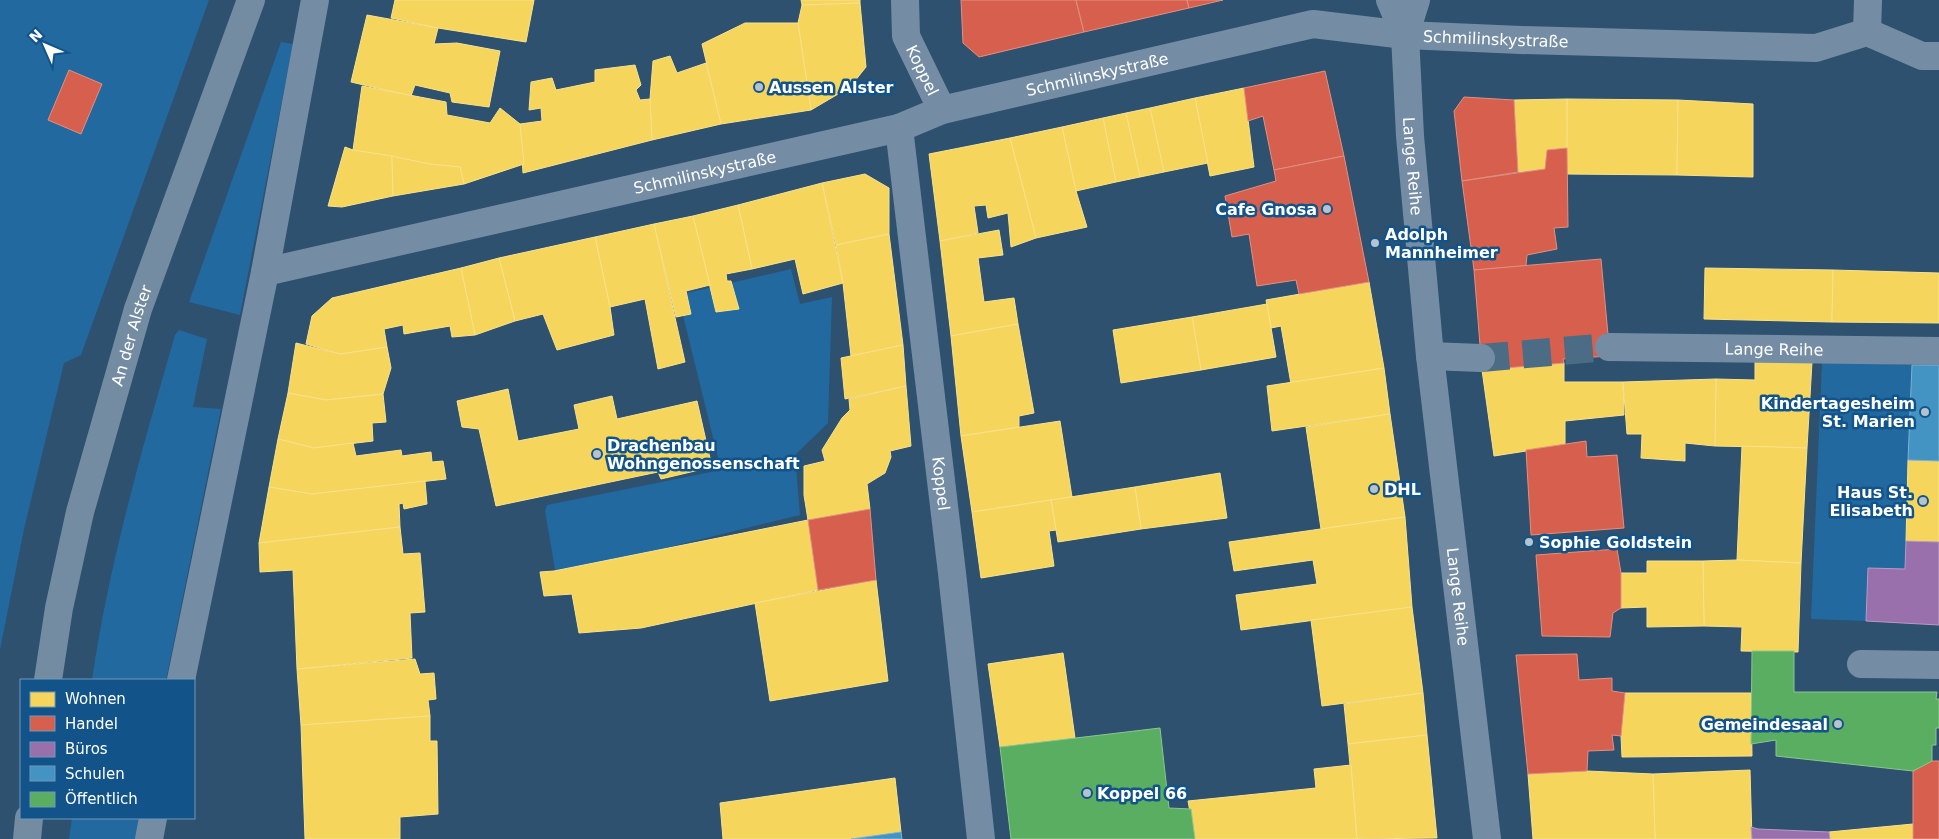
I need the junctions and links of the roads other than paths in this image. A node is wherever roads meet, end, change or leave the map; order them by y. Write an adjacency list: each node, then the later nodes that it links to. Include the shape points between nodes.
1 (251, 0): 19 (main road, An der Alster, via 138,309 80,512 59,608)
2 (315, 0): 12 (street)
3 (905, 0): 10 (street, Koppel, via 906,36)
4 (1390, 0): 8 (street, Lange Reihe)
5 (1416, 0): 8 (street, Lange Reihe)
6 (1868, 0): 7 (street)
7 (1867, 32): 8 (street, Schmilinskystraße, via 1816,48); 9 (street, via 1922,56)
8 (1405, 35): 10 (street, Schmilinskystraße, via 1313,24); 15 (street, Lange Reihe, via 1410,136)
9 (1939, 56)
10 (942, 110): 11 (street, Schmilinskystraße)
11 (899, 128): 12 (street, Schmilinskystraße); 25 (street, Koppel)
12 (265, 272): 20 (street)
13 (1609, 347): 14 (street, Lange Reihe)
14 (1939, 351)
15 (1430, 356): 16 (street); 26 (street, Lange Reihe)
16 (1481, 358)
17 (1861, 664): 18 (street)
18 (1939, 665)
19 (48, 679)
20 (181, 679)
21 (29, 819): 23 (main road)
22 (153, 819): 24 (street)
23 (27, 839)
24 (148, 839)
25 (981, 839)
26 (1487, 839)

